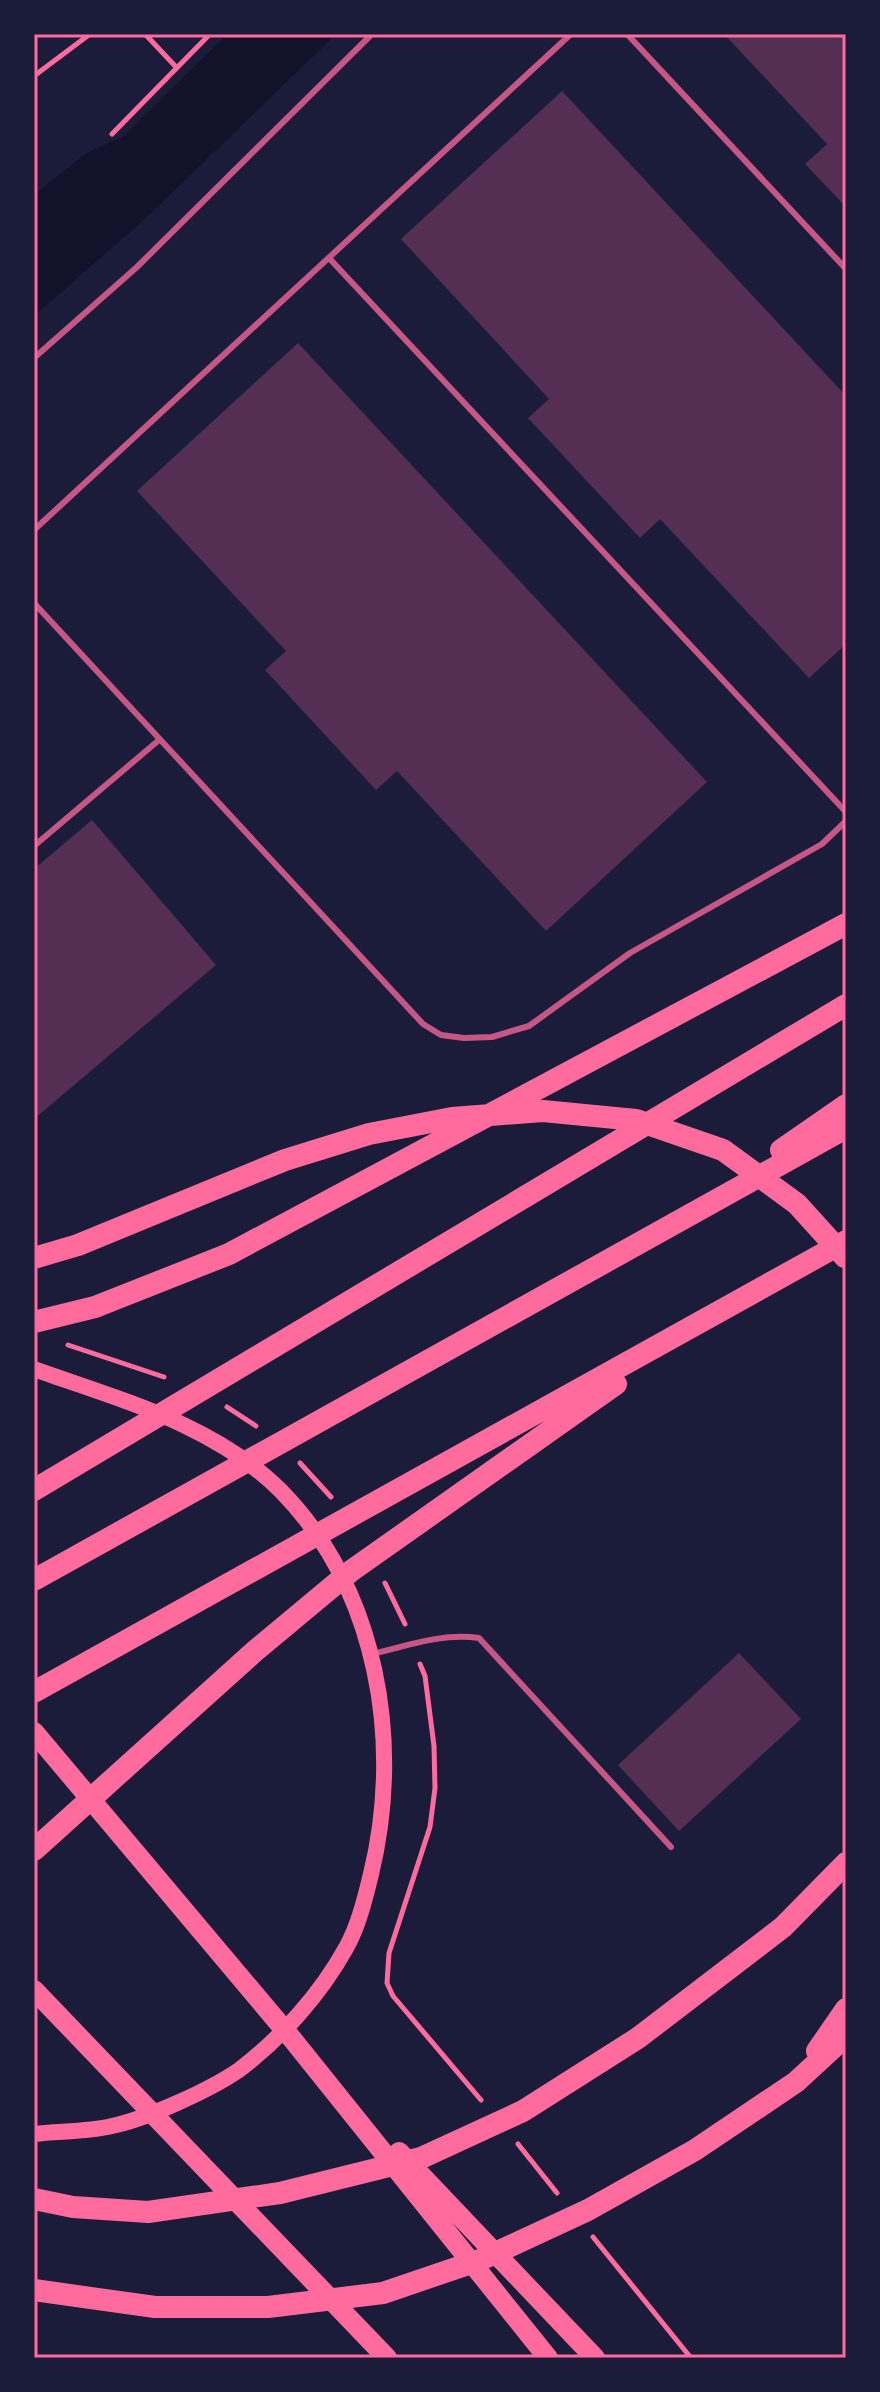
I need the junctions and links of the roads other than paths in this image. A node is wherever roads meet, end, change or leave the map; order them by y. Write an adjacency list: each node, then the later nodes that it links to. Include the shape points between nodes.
1 (372, 34): 6 (lane, via 137,267)
2 (571, 34): 4 (lane)
3 (627, 34): 5 (lane)
4 (329, 258): 7 (lane); 10 (lane)
5 (846, 269)
6 (34, 358)
7 (34, 530)
8 (34, 603): 9 (lane)
9 (159, 740): 11 (lane, via 423,1024 441,1035 492,1037 529,1026 630,953 822,844); 12 (lane)
10 (846, 812)
11 (846, 821)
12 (34, 846)
13 (846, 924): 22 (highway, via 229,1254 95,1307)
14 (846, 1005): 24 (highway)
15 (846, 1105): 17 (highway)
16 (846, 1128): 17 (highway)
17 (681, 1220): 25 (highway)
18 (846, 1241): 21 (highway)
19 (34, 1258): 20 (highway, via 285,1160 369,1134 452,1118 543,1111 636,1120 723,1150 797,1204)
20 (846, 1258)
21 (727, 1307): 27 (highway); 30 (highway, via 351,1571)
22 (34, 1322)
23 (34, 1369): 26 (main road, via 153,1411 239,1456 315,1531 339,1572)
24 (34, 1490)
25 (34, 1580)
26 (371, 1655): 29 (lane, via 437,1637 479,1638); 37 (main road, via 384,1737 380,1837 348,1946 319,1992 238,2071 184,2100 113,2126)
27 (34, 1692)
28 (34, 1732): 35 (main road)
29 (671, 1847)
30 (34, 1850)
31 (846, 1863): 40 (highway, via 783,1927 638,2038 523,2111 421,2158 280,2193 148,2212)
32 (34, 1990): 42 (main road)
33 (846, 2009): 36 (highway)
34 (846, 2036): 36 (highway)
35 (293, 2040): 43 (main road); 44 (main road)
36 (796, 2082): 41 (highway, via 695,2150 588,2210 480,2260 383,2293 268,2307 155,2307)
37 (34, 2134)
38 (34, 2199): 40 (highway)
39 (34, 2206): 40 (highway)
40 (73, 2207)
41 (34, 2290)
42 (387, 2358)
43 (548, 2358)
44 (595, 2358)

